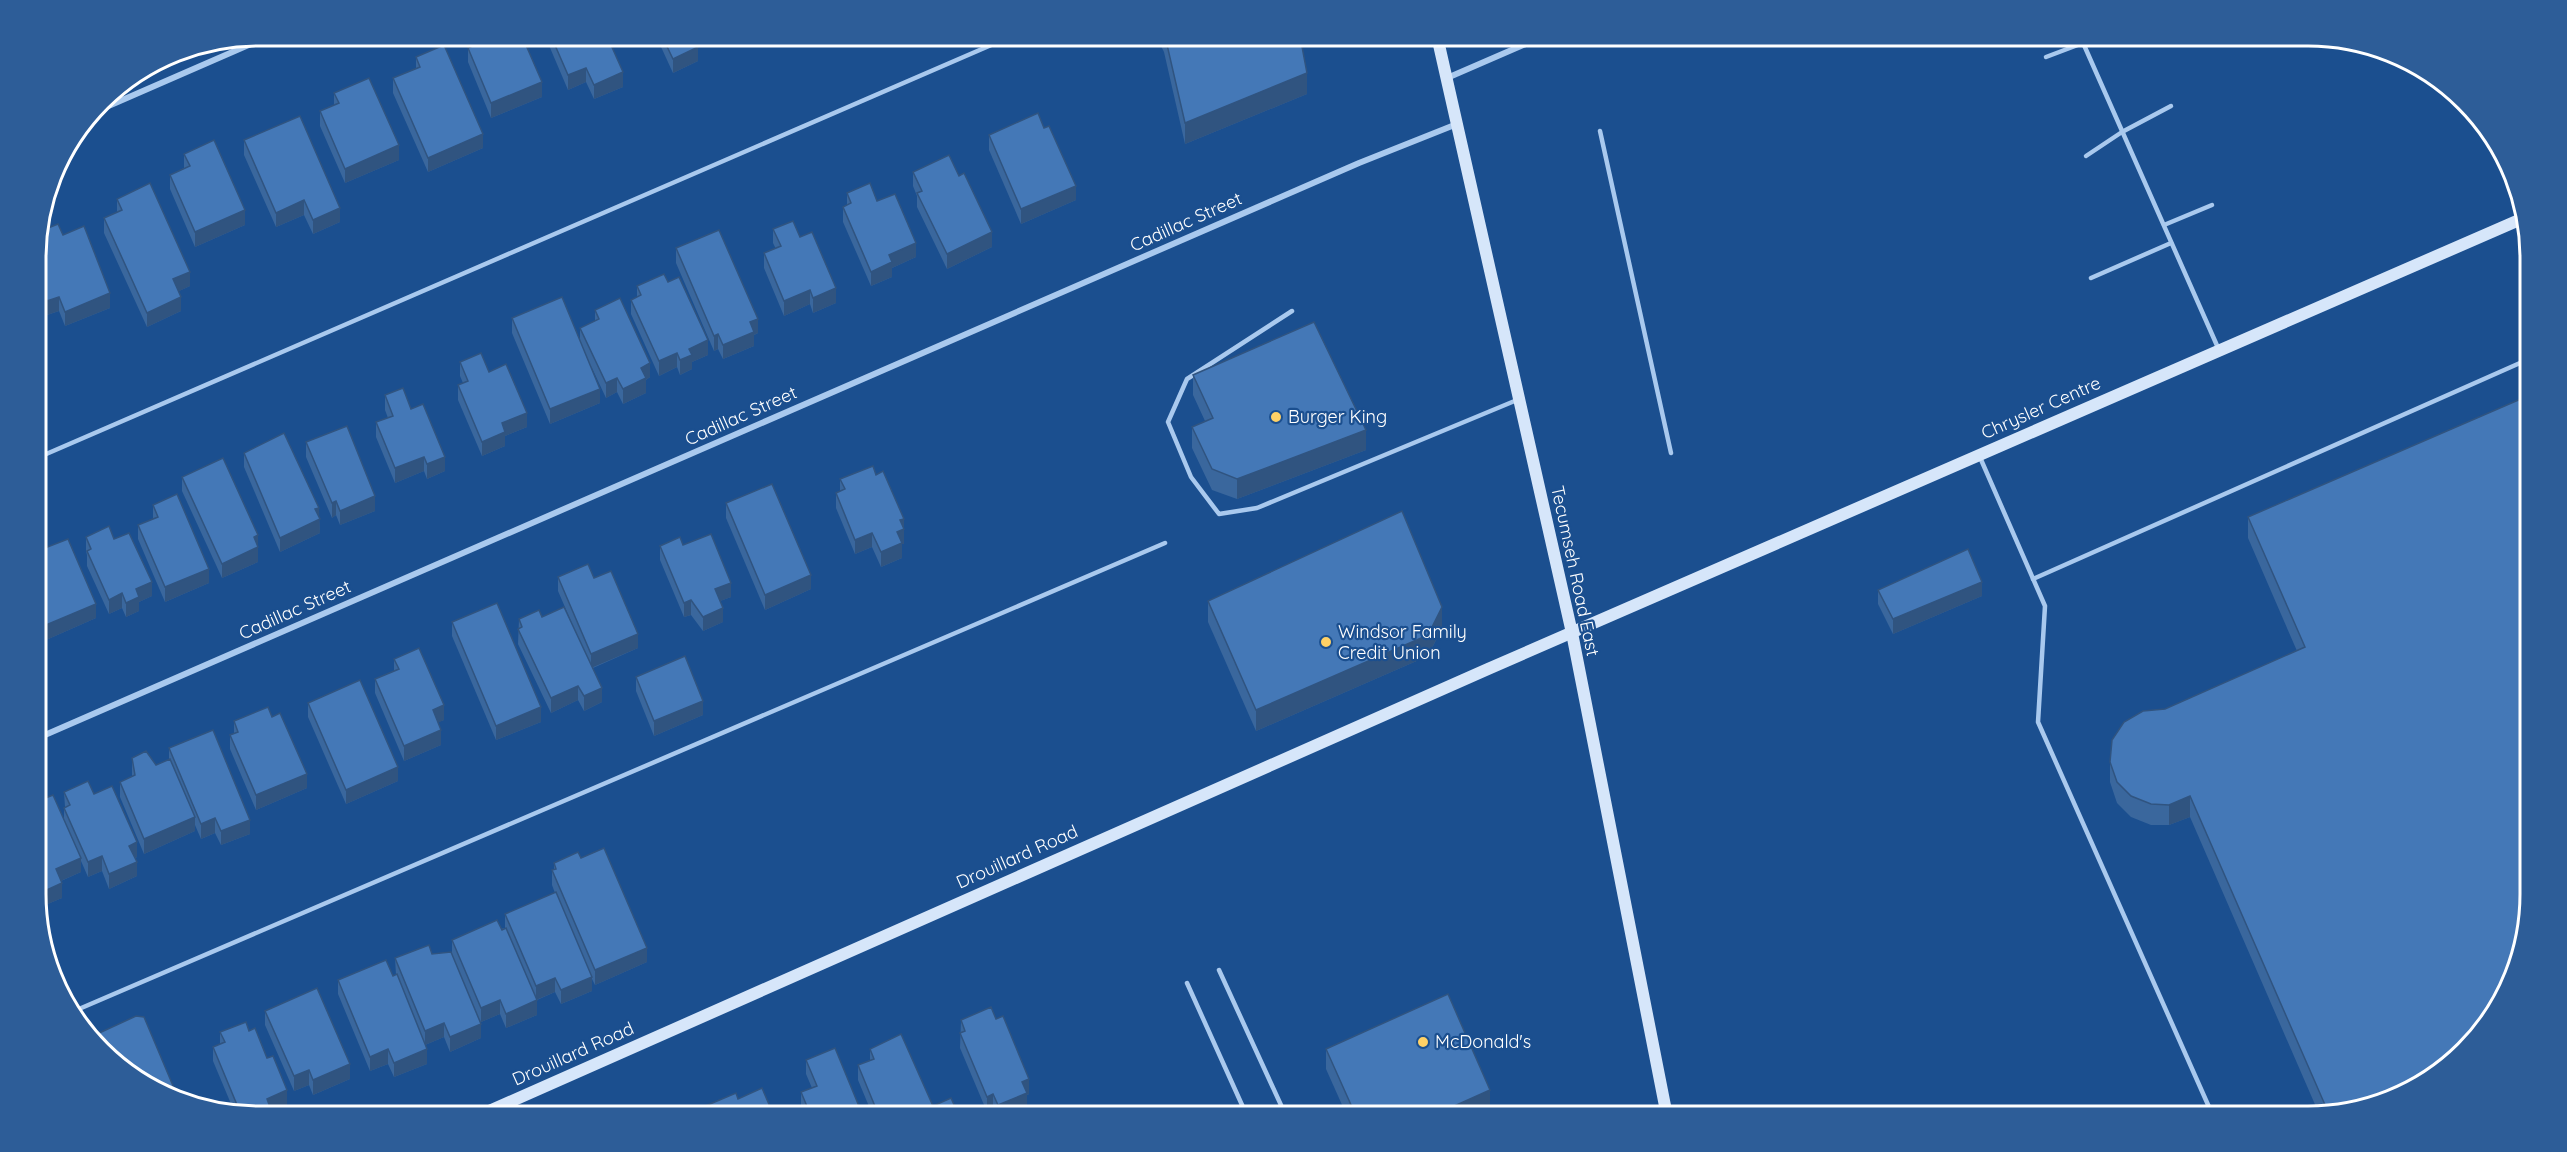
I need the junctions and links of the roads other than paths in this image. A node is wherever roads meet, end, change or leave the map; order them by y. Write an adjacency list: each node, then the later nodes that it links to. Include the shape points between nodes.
1 (989, 46): 25 (lane)
2 (1439, 46): 8 (street, Tecumseh Road East)
3 (1521, 46): 8 (street)
4 (2075, 46): 7 (lane)
5 (2084, 46): 13 (lane)
6 (244, 47): 9 (street)
7 (2046, 57)
8 (1447, 78): 11 (street, Tecumseh Road East)
9 (115, 103)
10 (2171, 106): 13 (lane)
11 (1457, 124): 23 (street, Tecumseh Road East); 30 (street, Cadillac Street, via 1359,163)
12 (1600, 131): 24 (lane)
13 (2122, 132): 14 (lane); 17 (lane)
14 (2086, 156)
15 (2212, 205): 17 (lane)
16 (2517, 221): 21 (street, Chrysler Centre)
17 (2164, 225): 18 (lane)
18 (2171, 243): 19 (lane); 21 (lane)
19 (2091, 278)
20 (1292, 311): 23 (lane, via 1187,379 1168,422 1191,477 1219,514 1257,508)
21 (2219, 350): 26 (street, Chrysler Centre)
22 (2520, 363): 28 (lane)
23 (1519, 399): 29 (street, Tecumseh Road East)
24 (1671, 453)
25 (47, 454)
26 (1979, 455): 28 (lane); 29 (street, Chrysler Centre)
27 (1164, 543): 33 (lane)
28 (2033, 579): 38 (lane, via 2045,606 2038,722)
29 (1572, 633): 34 (street, Drouillard Road); 37 (street, Tecumseh Road East)
30 (46, 734)
31 (1219, 970): 36 (lane)
32 (1187, 983): 35 (lane)
33 (80, 1008)
34 (501, 1106)
35 (1242, 1106)
36 (1281, 1106)
37 (1665, 1106)
38 (2209, 1106)

